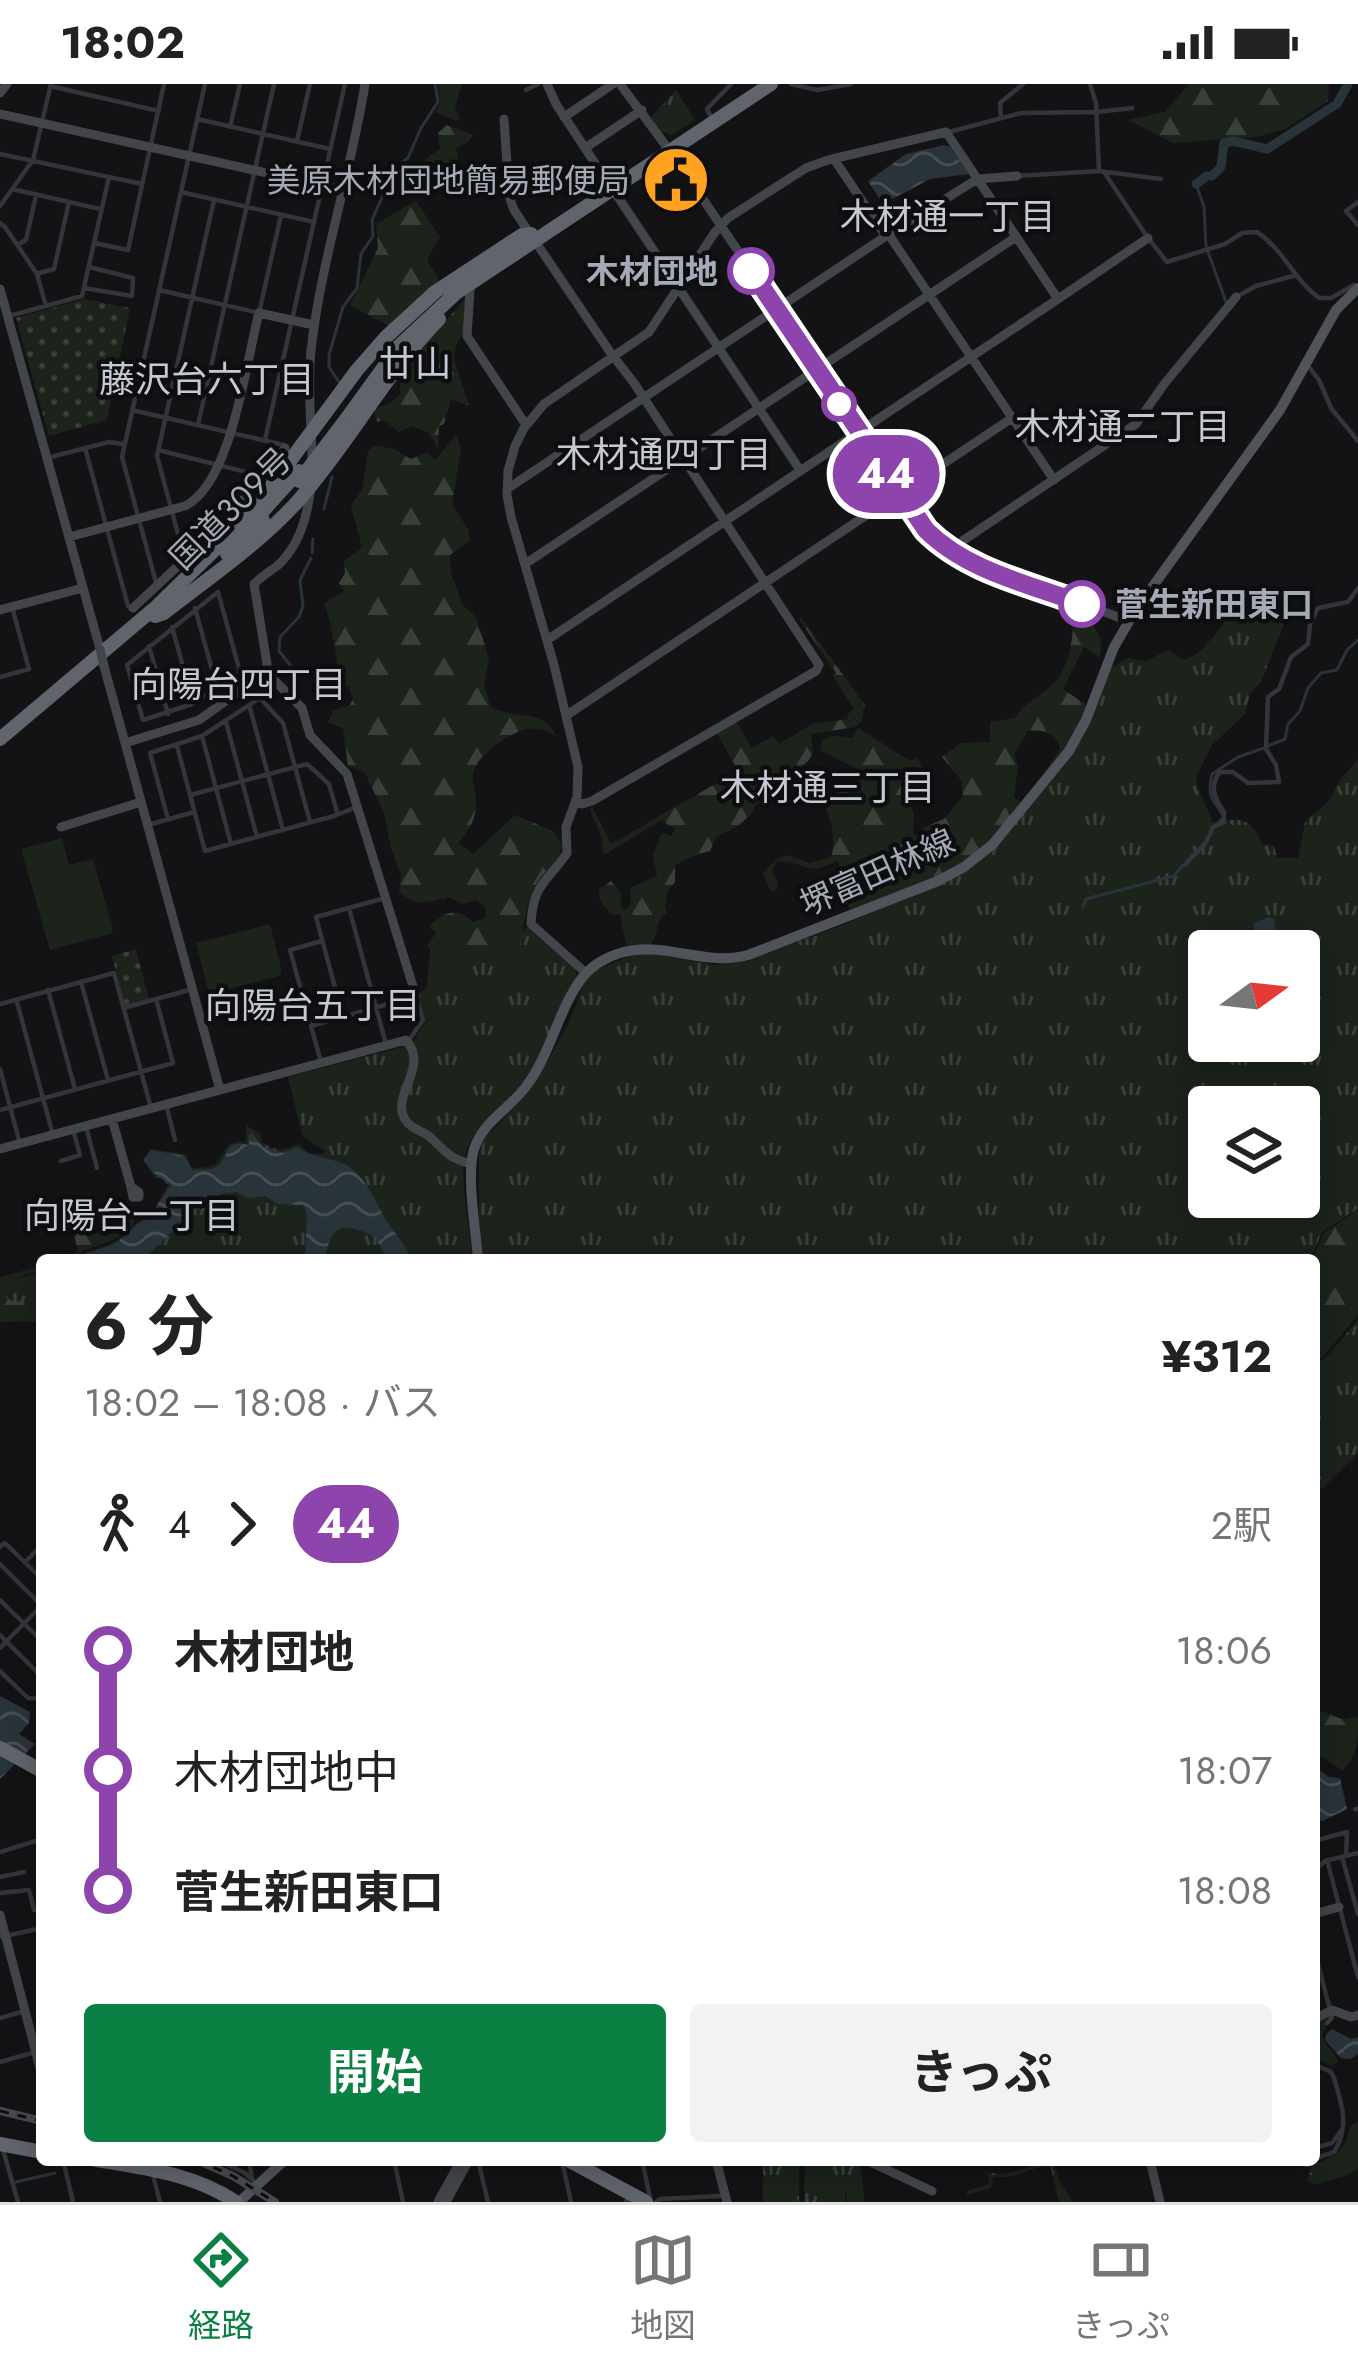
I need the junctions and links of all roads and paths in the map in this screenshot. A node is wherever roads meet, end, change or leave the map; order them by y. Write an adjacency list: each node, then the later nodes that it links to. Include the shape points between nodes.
1 (7, 84): 20 (street)
2 (164, 84): 23 (street)
3 (205, 84): 29 (street)
4 (239, 84): 32 (street)
5 (274, 84): 34 (street)
6 (310, 84): 35 (street)
7 (344, 84): 39 (street)
8 (365, 84): 54 (street)
9 (542, 84): 19 (street); 27 (street)
10 (617, 84): 22 (street); 27 (street)
11 (731, 84): 26 (street)
12 (758, 84): 26 (highway, 国道309号)
13 (771, 84): 37 (highway, 国道309号)
14 (791, 84): 15 (street)
15 (851, 84)
16 (1023, 84): 28 (street, via 1000,103)
17 (1090, 84): 24 (street)
18 (51, 85): 23 (street); 31 (street)
19 (526, 90)
20 (0, 93)
21 (1132, 108): 24 (street)
22 (642, 110): 37 (street); 38 (street)
23 (158, 111): 36 (street)
24 (1096, 112): 28 (street); 45 (street)
25 (0, 114): 31 (street)
26 (710, 115): 37 (highway, 国道309号)
27 (564, 117): 38 (street)
28 (1000, 117): 33 (street)
29 (197, 119): 32 (street); 41 (street)
30 (504, 119): 69 (street, via 510,202)
31 (41, 123): 36 (street); 43 (street)
32 (230, 127): 34 (street)
33 (946, 132): 42 (street); 48 (street)
34 (263, 134): 35 (street); 44 (street)
35 (297, 142): 39 (street)
36 (150, 147): 41 (street); 50 (street)
37 (668, 147): 52 (highway, 国道309号); 66 (street)
38 (585, 148): 52 (street)
39 (330, 149): 51 (street)
40 (0, 154): 43 (street)
41 (189, 156): 44 (street); 55 (street)
42 (834, 159): 66 (street, via 796,173); 68 (street)
43 (33, 160): 47 (street); 53 (street)
44 (255, 170): 51 (street); 61 (street)
45 (1102, 172): 46 (street); 49 (street); 71 (street)
46 (1017, 176): 48 (street)
47 (109, 177): 50 (street); 62 (street)
48 (978, 179): 68 (street); 70 (street)
49 (1161, 179)
50 (142, 184): 72 (street, via 128,250)
51 (322, 186): 54 (street); 64 (street)
52 (610, 186): 69 (highway, 国道309号); 79 (street)
53 (12, 190): 56 (street); 60 (street)
54 (344, 190): 93 (street)
55 (181, 192): 57 (street); 81 (street)
56 (36, 195): 58 (street); 73 (street)
57 (214, 200): 61 (street); 84 (street)
58 (69, 202): 62 (street); 75 (street, via 54,269)
59 (1358, 202): 67 (street, via 1346,211)
60 (0, 206)
61 (247, 207): 63 (street); 87 (street)
62 (102, 209): 72 (street)
63 (281, 214): 64 (street); 90 (street)
64 (314, 222): 92 (street)
65 (0, 223): 73 (street)
66 (720, 224): 79 (street); 89 (street)
67 (1358, 225)
68 (887, 235): 83 (street); 89 (street)
69 (533, 237): 82 (highway, via 530,248); 95 (street); 108 (highway, via 522,235 410,313); 120 (highway, 国道309号, bridge, via 418,326)
70 (1016, 237): 83 (street); 86 (street)
71 (1148, 238): 76 (street, via 1167,262 1257,232); 86 (street)
72 (94, 243): 74 (street)
73 (18, 245): 75 (street)
74 (89, 267): 78 (street); 78 (street, via 134,278 132,296)
75 (37, 274): 88 (street)
76 (1297, 275): 77 (street, via 1319,298); 85 (street)
77 (1358, 286): 97 (main road, 堺富田林線)
78 (84, 288): 88 (street, via 82,296)
79 (679, 288): 94 (street); 95 (street, via 649,332)
80 (0, 289): 91 (street)
81 (159, 290): 84 (street); 101 (street)
82 (470, 290): 105 (street, via 467,336); 120 (highway, via 408,353 341,448)
83 (929, 295): 96 (street); 98 (street)
84 (192, 297): 87 (street); 102 (street)
85 (1236, 297): 121 (street, via 1136,424)
86 (1058, 299): 96 (street)
87 (225, 304): 90 (street); 104 (street)
88 (46, 306): 91 (street)
89 (776, 309): 94 (street); 98 (street)
90 (259, 313): 92 (street); 107 (street)
91 (9, 316): 115 (street)
92 (292, 320): 93 (street); 109 (street)
93 (314, 325): 108 (street)
94 (718, 348): 99 (street); 100 (street)
95 (614, 357): 99 (street); 105 (street)
96 (971, 357): 103 (street); 106 (street)
97 (1306, 364): 110 (street); 140 (main road, 堺富田林線)
98 (817, 370): 100 (street); 106 (street)
99 (643, 398): 116 (street); 122 (street)
100 (759, 409): 116 (street); 118 (street)
101 (132, 410): 102 (street); 111 (street)
102 (165, 418): 104 (street); 114 (street)
103 (1012, 418): 121 (street); 123 (street)
104 (198, 425): 107 (street)
105 (526, 425): 122 (street)
106 (858, 432): 118 (street); 123 (street)
107 (232, 433): 109 (street); 117 (street)
108 (312, 434): 120 (street); 139 (highway)
109 (266, 440): 113 (street)
110 (1358, 441)
111 (125, 445): 112 (street); 125 (street)
112 (85, 448): 115 (street); 127 (street)
113 (285, 448): 119 (street)
114 (158, 451): 117 (street); 124 (street)
115 (47, 458): 128 (street)
116 (683, 459): 126 (street); 131 (street)
117 (218, 464): 119 (street); 124 (street, via 197,499)
118 (800, 470): 126 (street)
119 (262, 476): 130 (street)
120 (303, 479): 139 (highway, 国道309号); 144 (street, via 306,515 292,549 254,584)
121 (1054, 480): 129 (street)
122 (507, 489): 131 (street)
123 (899, 494): 129 (street); 132 (street)
124 (171, 509): 125 (street); 130 (street)
125 (139, 518): 127 (street); 133 (street)
126 (724, 521): 132 (street); 142 (street)
127 (106, 527): 128 (street); 136 (street)
128 (69, 537): 134 (street)
129 (949, 550): 140 (street)
130 (185, 560): 133 (street)
131 (525, 565): 142 (street)
132 (766, 582): 150 (street); 162 (street, via 817,670 592,801)
133 (157, 586): 136 (street)
134 (83, 587): 138 (street); 154 (street, bridge)
135 (1358, 588): 173 (street, via 1348,602 1318,608 1308,644 1268,697 1266,749 1279,782 1248,783 1220,772 1213,790 1224,822)
136 (133, 608)
137 (195, 608): 141 (street); 146 (street); 146 (street, via 218,592 240,671)
138 (6, 609): 145 (street, via 29,669)
139 (156, 611): 153 (highway, 国道309号)
140 (1129, 621): 177 (main road, 堺富田林線, via 1073,745 1006,830 964,867 748,955 722,960 632,950)
141 (172, 627): 143 (street); 147 (street)
142 (547, 640): 150 (street)
143 (149, 646): 149 (street); 149 (street, via 127,666 142,719)
144 (266, 672): 154 (street, via 199,720); 163 (street, via 347,774)
145 (0, 677)
146 (217, 688): 147 (street)
147 (193, 704): 149 (street)
148 (250, 705): 151 (street); 156 (street, via 260,698 283,723); 157 (street)
149 (168, 714)
150 (567, 715): 162 (street)
151 (226, 722): 152 (street); 158 (street)
152 (202, 736): 155 (street); 159 (street)
153 (0, 743)
154 (125, 743): 161 (street)
155 (176, 746): 160 (street); 166 (street, via 150,753)
156 (295, 767): 157 (street); 165 (street, via 308,764 329,784); 167 (street)
157 (268, 774): 158 (street); 170 (street)
158 (242, 781): 159 (street); 171 (street)
159 (216, 788): 160 (street); 172 (street)
160 (190, 796): 164 (street)
161 (142, 802): 168 (street); 169 (street)
162 (576, 802): 177 (street, via 567,854 538,891 531,922)
163 (358, 807): 165 (street); 174 (street)
164 (194, 812): 166 (street); 172 (street, via 205,851)
165 (337, 813): 167 (street)
166 (168, 819): 168 (street)
167 (310, 822): 170 (street)
168 (148, 825): 179 (street)
169 (62, 826)
170 (284, 830): 171 (street)
171 (257, 837): 172 (street)
172 (231, 844)
173 (1185, 865)
174 (386, 897): 175 (street); 181 (street)
175 (349, 908): 176 (street, via 316,917); 185 (street)
176 (322, 941): 187 (street); 188 (street, via 290,950)
177 (586, 973): 210 (main road, via 535,1073 486,1128)
178 (81, 982): 180 (street); 186 (street, via 114,973); 194 (street)
179 (193, 989): 183 (street); 196 (street)
180 (49, 991): 182 (street); 195 (street)
181 (416, 996): 185 (street); 189 (street, via 423,1020)
182 (16, 999): 184 (street); 197 (street)
183 (156, 999): 186 (street); 193 (street, via 173,1063)
184 (0, 1004)
185 (376, 1007): 187 (street); 190 (street)
186 (123, 1008): 193 (street)
187 (343, 1016): 188 (street)
188 (311, 1026): 191 (street)
189 (409, 1040): 190 (street); 210 (street, via 415,1060 404,1118 447,1155)
190 (386, 1044): 191 (street)
191 (321, 1062): 196 (street)
192 (0, 1069): 199 (street)
193 (141, 1072): 194 (street); 200 (street)
194 (108, 1081): 195 (street)
195 (75, 1090): 197 (street)
196 (220, 1090): 198 (street)
197 (43, 1098): 199 (street); 205 (street)
198 (166, 1104): 200 (street); 206 (street)
199 (10, 1107): 201 (street); 207 (street)
200 (151, 1108): 202 (street)
201 (0, 1110)
202 (112, 1119): 203 (street); 212 (street)
203 (86, 1126): 204 (street); 211 (street)
204 (73, 1130): 205 (street); 209 (street, via 80,1155)
205 (53, 1135): 207 (street)
206 (175, 1139)
207 (20, 1144): 208 (street)
208 (0, 1150)
209 (61, 1161)
210 (471, 1164): 213 (main road)
211 (98, 1168)
212 (130, 1187)
213 (478, 1254)
214 (0, 1547): 216 (street, via 5,1543)
215 (36, 1551): 216 (street)
216 (25, 1562): 218 (street)
217 (0, 1564): 220 (street)
218 (36, 1573)
219 (0, 1600): 222 (street)
220 (36, 1600)
221 (36, 1612): 222 (street)
222 (24, 1624): 224 (street); 225 (street)
223 (0, 1635): 225 (street)
224 (36, 1635)
225 (6, 1642): 226 (street); 227 (street)
226 (0, 1648)
227 (36, 1670)
228 (0, 1671): 229 (street)
229 (36, 1699)
230 (0, 1752): 231 (highway)
231 (36, 1772)
232 (1320, 1839): 236 (street, via 1347,1832)
233 (36, 1840): 234 (street)
234 (0, 1852)
235 (1358, 1853): 236 (street)
236 (1344, 1857): 237 (street); 242 (street)
237 (1327, 1860): 238 (street); 243 (street)
238 (1320, 1866)
239 (24, 1872): 240 (street)
240 (0, 1876)
241 (0, 1893): 244 (street, via 29,1889)
242 (1357, 1903): 243 (street); 246 (street)
243 (1339, 1907): 245 (street); 251 (street)
244 (34, 1910)
245 (1320, 1912)
246 (1358, 1914)
247 (0, 1915): 249 (street)
248 (36, 1929): 249 (street)
249 (3, 1936): 253 (street)
250 (1320, 1971): 252 (street)
251 (1358, 1978)
252 (1330, 2010): 254 (street); 255 (street)
253 (25, 2011): 256 (street); 257 (street)
254 (1358, 2015)
255 (1320, 2016)
256 (0, 2018)
257 (36, 2042)
258 (36, 2052): 259 (street)
259 (0, 2062)
260 (1320, 2067): 261 (street, via 1334,2078)
261 (1344, 2126): 263 (street); 265 (street, via 1334,2152)
262 (1, 2143): 264 (highway); 285 (street)
263 (1320, 2146)
264 (36, 2151)
265 (1320, 2156)
266 (64, 2166): 286 (street)
267 (152, 2166): 287 (street)
268 (155, 2166): 288 (highway)
269 (228, 2166): 282 (street)
270 (250, 2166): 282 (street)
271 (276, 2166): 282 (main road)
272 (395, 2166): 289 (street)
273 (462, 2166): 290 (street)
274 (479, 2166): 291 (street)
275 (563, 2166): 292 (street)
276 (570, 2166): 293 (highway)
277 (573, 2166): 294 (highway)
278 (643, 2166): 294 (street)
279 (718, 2166): 284 (street)
280 (880, 2166): 283 (street)
281 (1151, 2166): 295 (street)
282 (254, 2181): 288 (main road)
283 (931, 2196)
284 (726, 2199): 294 (street)
285 (18, 2202)
286 (73, 2202)
287 (160, 2202)
288 (238, 2202)
289 (403, 2202)
290 (442, 2202)
291 (488, 2202)
292 (571, 2202)
293 (628, 2202)
294 (651, 2202)
295 (1160, 2202)

